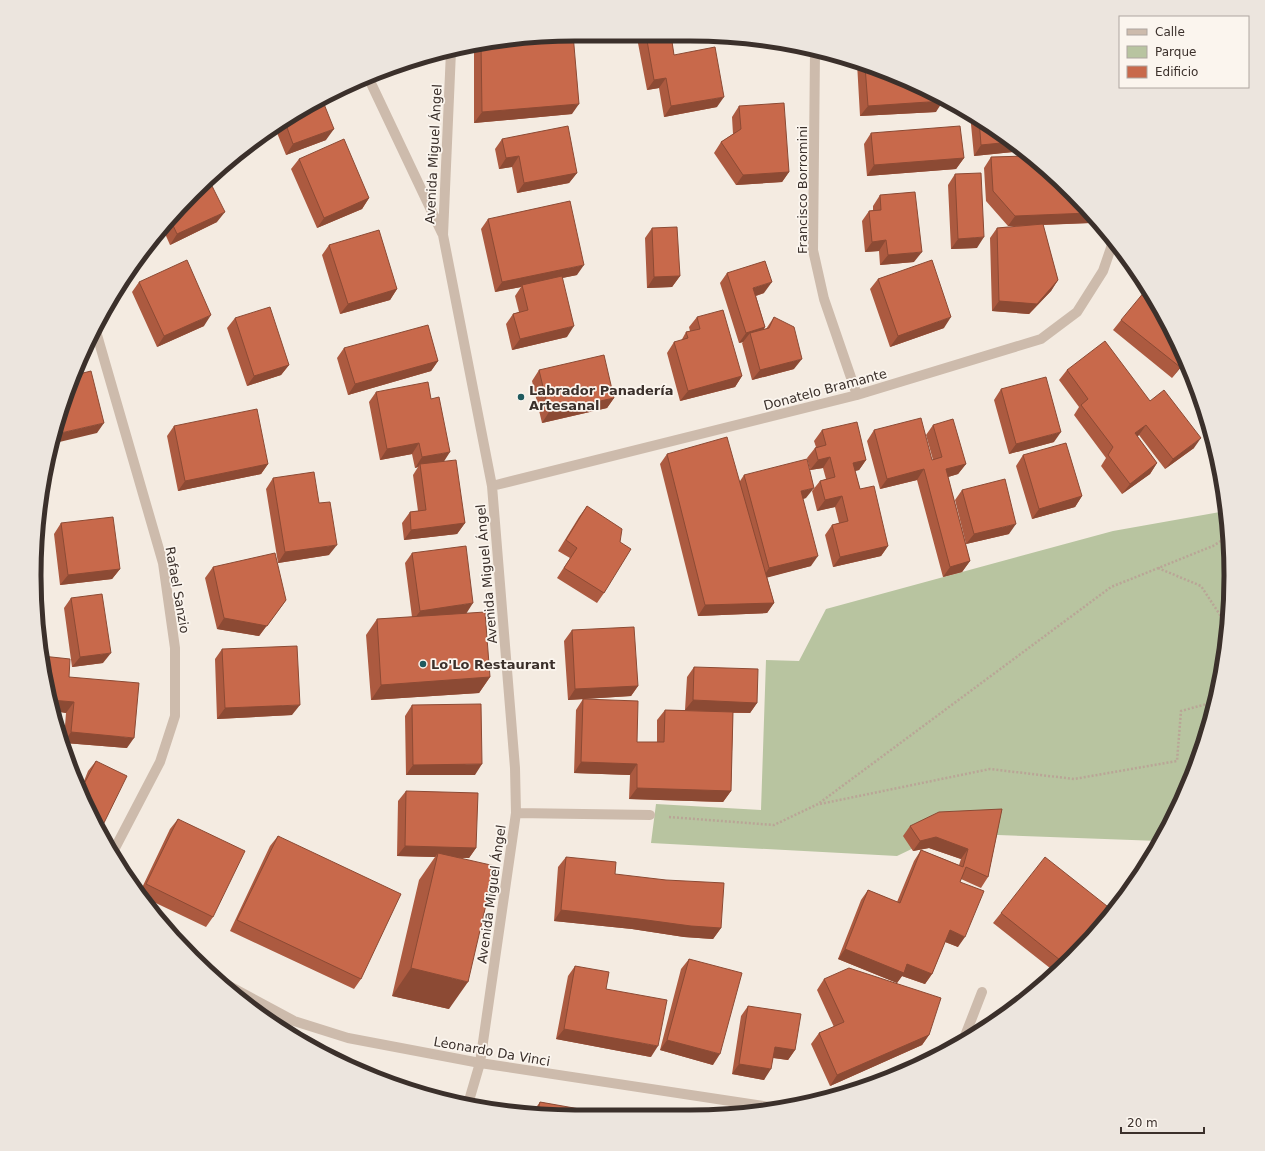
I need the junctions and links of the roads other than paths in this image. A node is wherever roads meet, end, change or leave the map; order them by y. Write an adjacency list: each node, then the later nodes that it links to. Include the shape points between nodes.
1 (451, 56): 4 (street, Avenida Miguel Ángel)
2 (815, 56): 7 (street, Francisco Borromini, via 813,250 824,299)
3 (371, 82): 4 (street, Avenida Miguel Ángel)
4 (442, 235): 8 (street, Avenida Miguel Ángel)
5 (1111, 247): 7 (street, Donatelo Bramante, via 1103,271 1077,312 1041,339)
6 (97, 336): 11 (street, Rafael Sanzio, via 163,563 175,648 175,716 160,762)
7 (857, 395): 8 (street, Donatelo Bramante)
8 (492, 486): 9 (street, Avenida Miguel Ángel, via 515,768)
9 (516, 813): 10 (street); 15 (street, Avenida Miguel Ángel)
10 (650, 815)
11 (116, 847)
12 (982, 992): 14 (street)
13 (243, 994): 15 (street, Leonardo Da Vinci, via 294,1021 348,1038)
14 (966, 1032)
15 (480, 1063): 16 (street, Avenida Miguel Ángel); 17 (street, Leonardo Da Vinci)
16 (469, 1100)
17 (757, 1105)

